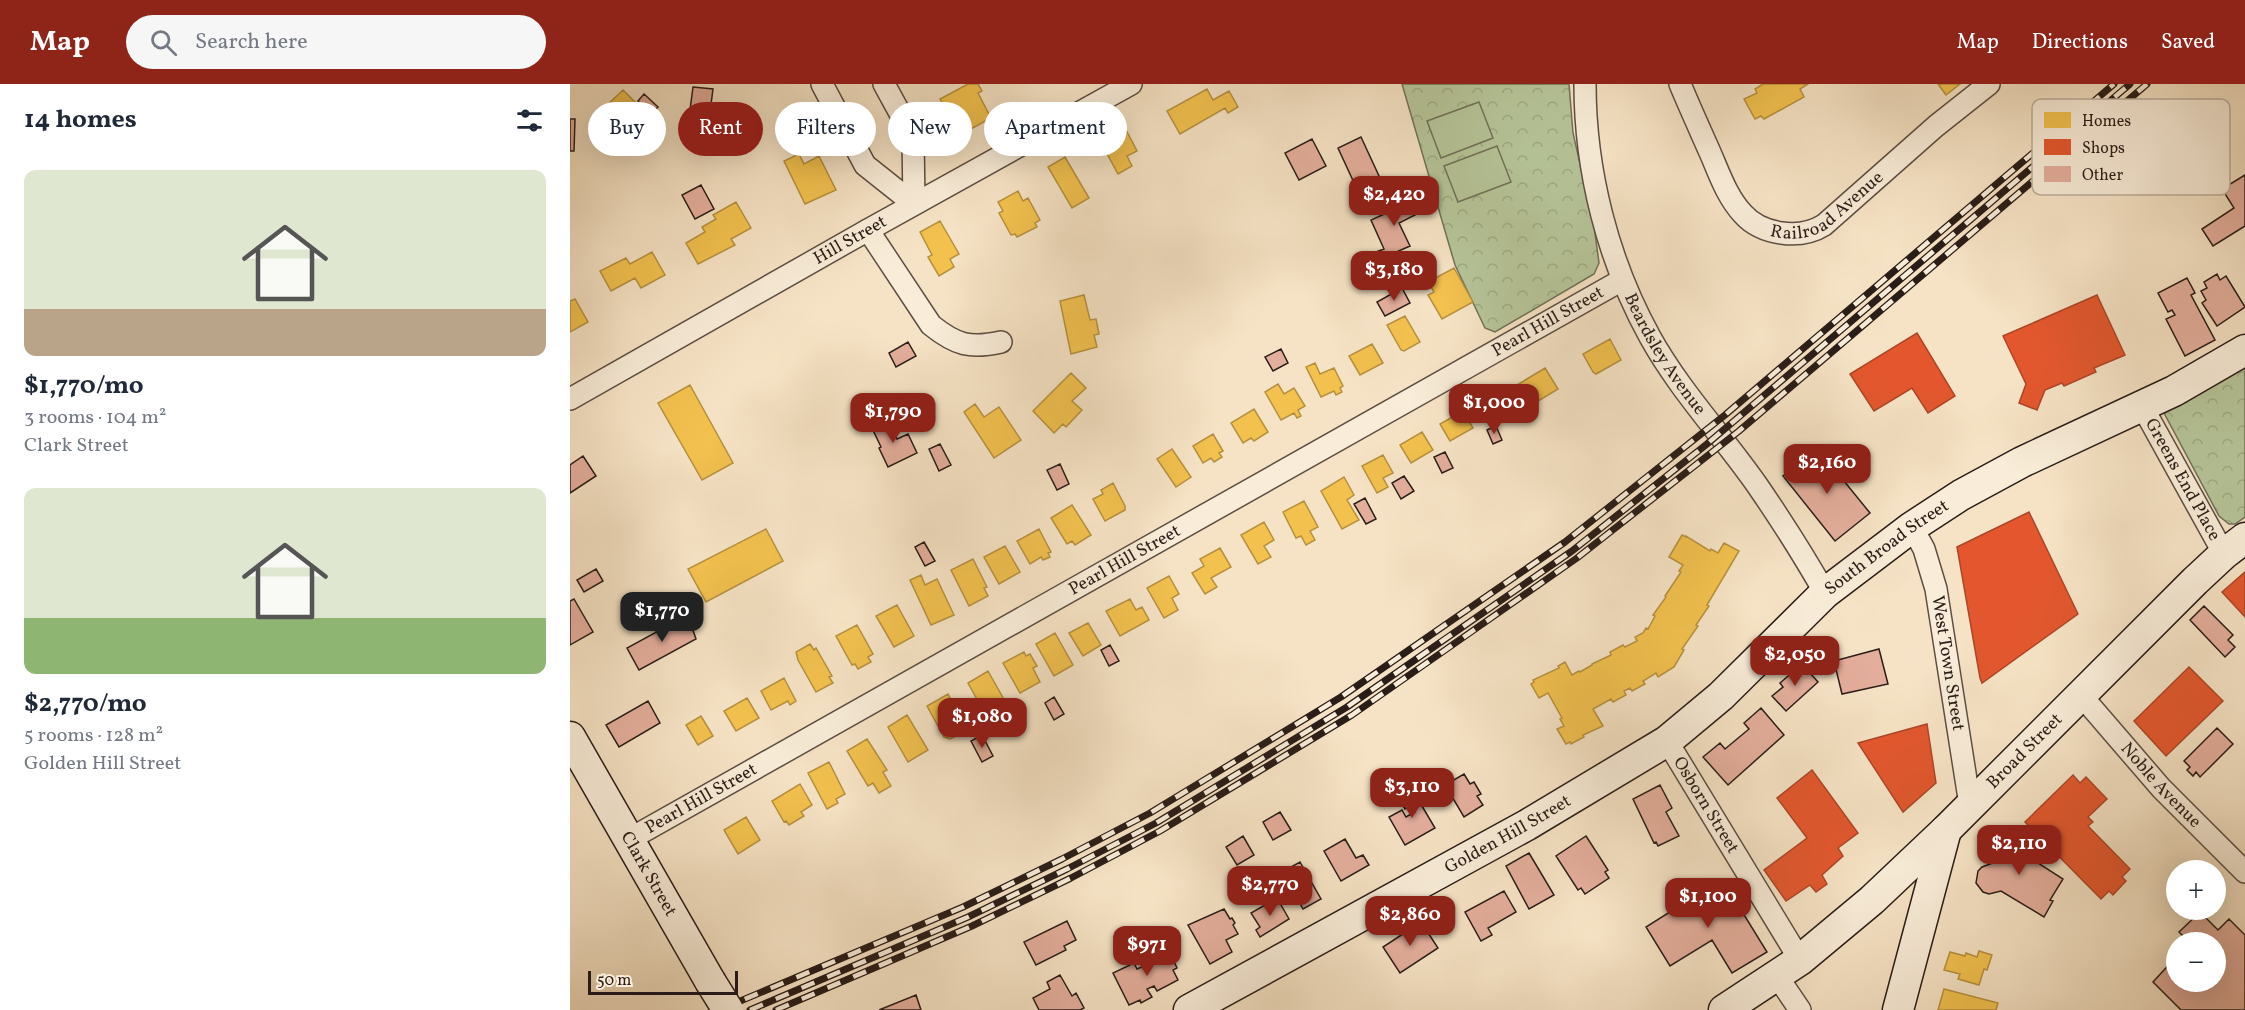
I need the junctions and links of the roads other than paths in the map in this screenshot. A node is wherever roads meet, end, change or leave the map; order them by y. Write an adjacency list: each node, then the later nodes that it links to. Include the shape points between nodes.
1 (822, 84): 7 (street, via 864,165)
2 (884, 84): 7 (street, via 913,137)
3 (1131, 84): 7 (street, Hill Street)
4 (1585, 84): 9 (street, Beardsley Avenue, via 1593,171)
5 (1680, 84): 6 (street, Railroad Avenue, via 1738,209 1767,230 1796,234 1824,225)
6 (1989, 84)
7 (914, 204): 8 (street, Hill Street)
8 (867, 230): 10 (street, via 931,325 964,345); 12 (street, Hill Street)
9 (1622, 280): 16 (street, Beardsley Avenue, via 1677,381 1757,484); 22 (street, Pearl Hill Street)
10 (1001, 342)
11 (2245, 350): 13 (main road, via 2175,392)
12 (570, 399)
13 (2142, 406): 14 (main road, South Broad Street, via 1990,478); 15 (street, Greens End Place)
14 (1912, 527): 16 (main road, South Broad Street); 20 (street, West Town Street, via 1924,549 1936,589)
15 (2234, 546): 17 (main road, Broad Street)
16 (1825, 593): 19 (main road, South Broad Street, via 1721,696)
17 (2080, 694): 20 (main road, Broad Street); 23 (street, Noble Avenue, via 2161,788)
18 (570, 737): 22 (main road, Clark Street)
19 (1667, 741): 24 (street, Osborn Street); 26 (main road, Golden Hill Street, via 1527,825)
20 (1970, 805): 21 (main road, Broad Street)
21 (1946, 830): 24 (main road, Broad Street, via 1863,908); 29 (main road)
22 (628, 840): 25 (main road, Clark Street, bridge)
23 (2245, 872)
24 (1788, 968): 27 (main road, Broad Street); 28 (street, Osborn Street)
25 (728, 1010)
26 (1189, 1010)
27 (1724, 1010)
28 (1800, 1010)
29 (1898, 1010)

